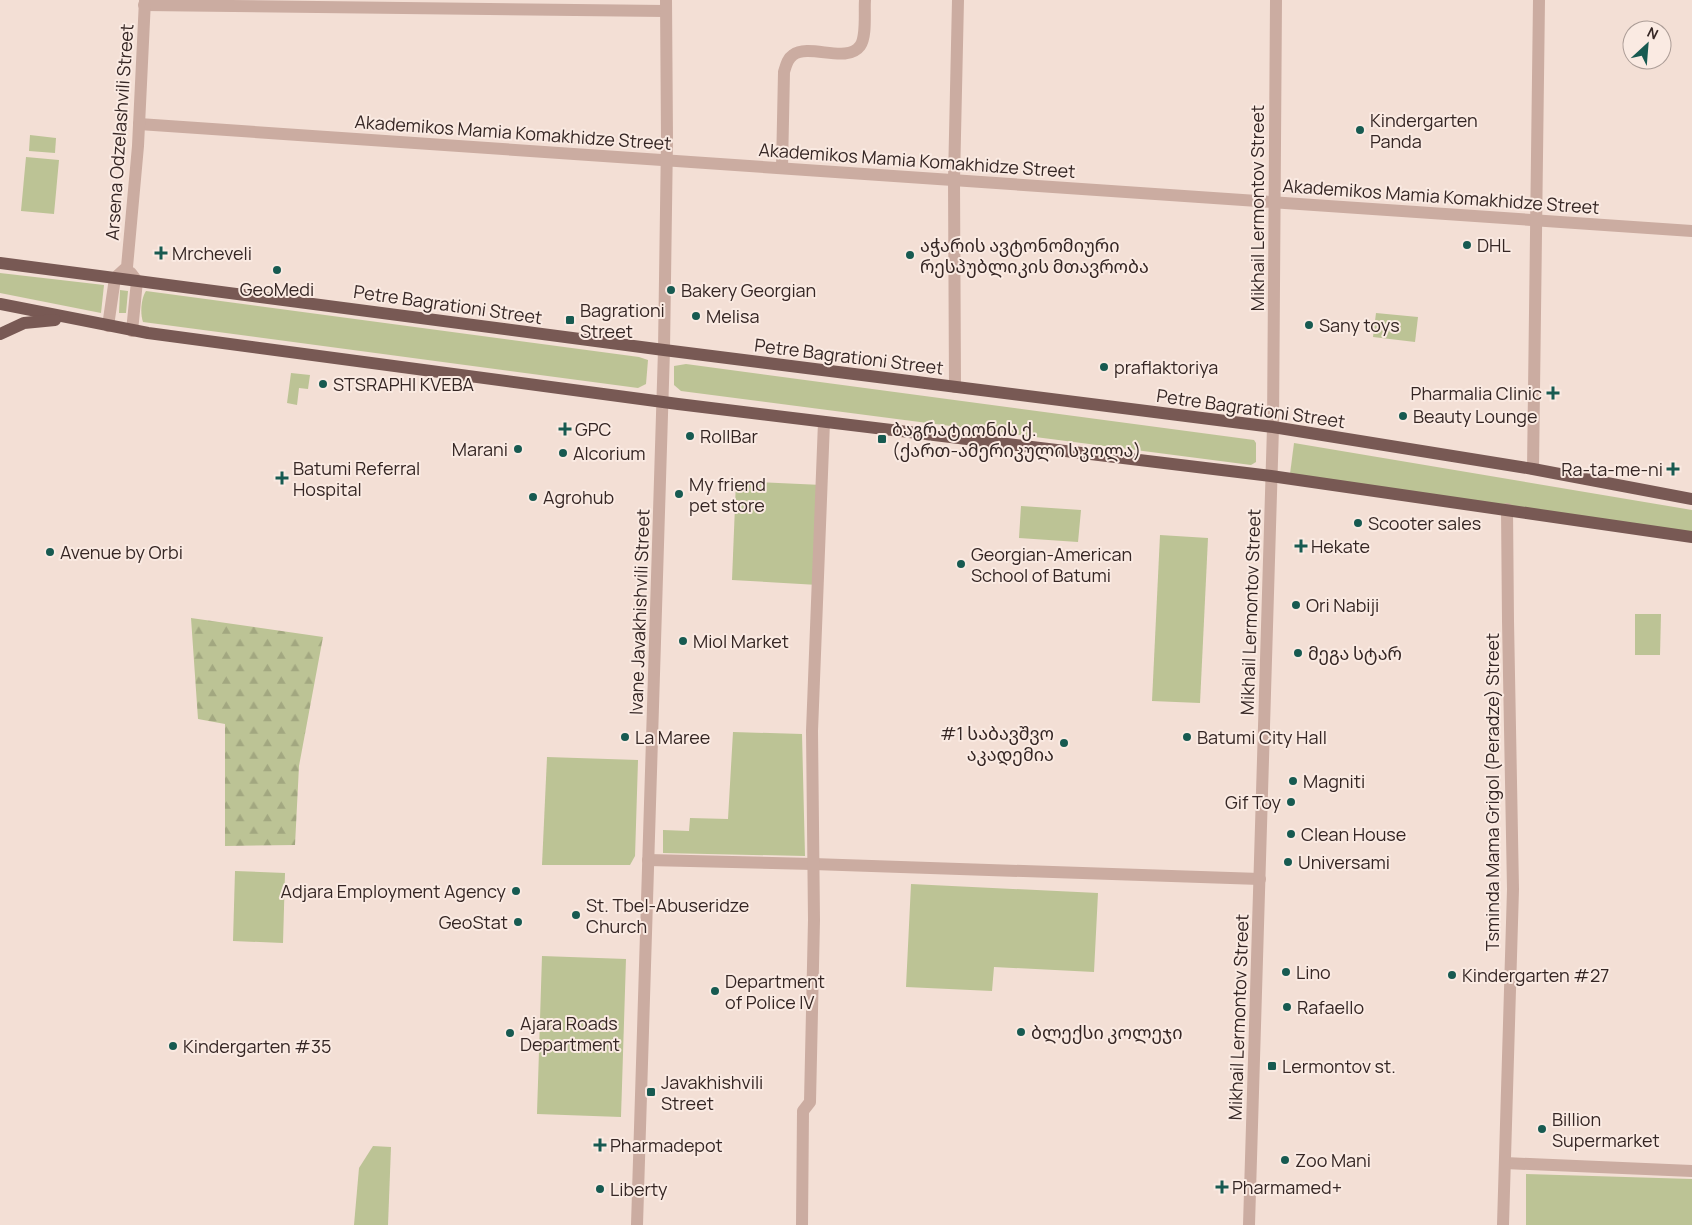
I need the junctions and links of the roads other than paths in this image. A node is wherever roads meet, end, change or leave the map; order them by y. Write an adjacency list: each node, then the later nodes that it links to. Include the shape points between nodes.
1 (864, 0): 9 (street, via 864,36 860,46 844,54 807,52 794,54 788,60 784,72)
2 (958, 0): 10 (street)
3 (1276, 0): 11 (street, Mikhail Lermontov Street)
4 (1539, 0): 12 (street)
5 (145, 3): 6 (street); 7 (street, Arsena Odzelashvili Street)
6 (666, 5): 8 (street, Ivane Javakhishvili Street)
7 (139, 124): 8 (street, Akademikos Mamia Komakhidze Street); 15 (street, Arsena Odzelashvili Street)
8 (666, 160): 9 (street, Akademikos Mamia Komakhidze Street); 23 (street, Ivane Javakhishvili Street)
9 (782, 168): 10 (street, Akademikos Mamia Komakhidze Street)
10 (954, 180): 11 (street, Akademikos Mamia Komakhidze Street); 24 (street)
11 (1274, 202): 12 (street, Akademikos Mamia Komakhidze Street); 27 (street, Mikhail Lermontov Street)
12 (1536, 220): 13 (street, Akademikos Mamia Komakhidze Street); 28 (street)
13 (1692, 231)
14 (0, 263): 16 (main road, Petre Bagrationi Street)
15 (127, 267): 16 (street); 17 (street)
16 (115, 278): 17 (main road, Petre Bagrationi Street); 20 (street)
17 (137, 281): 21 (street); 23 (main road, Petre Bagrationi Street)
18 (0, 304): 19 (main road)
19 (76, 320): 20 (main road); 22 (main road, via 44,320)
20 (108, 326): 21 (main road)
21 (132, 331): 25 (main road)
22 (0, 334)
23 (664, 350): 24 (main road, Petre Bagrationi Street); 25 (street, Ivane Javakhishvili Street)
24 (955, 387): 27 (main road, Petre Bagrationi Street)
25 (662, 402): 26 (main road); 33 (street, Ivane Javakhishvili Street)
26 (824, 422): 29 (main road); 34 (street, via 812,731)
27 (1273, 427): 28 (main road, Petre Bagrationi Street); 29 (street, Mikhail Lermontov Street)
28 (1533, 470): 30 (main road, Petre Bagrationi Street)
29 (1271, 476): 31 (main road); 35 (street, Mikhail Lermontov Street)
30 (1692, 499)
31 (1507, 510): 32 (main road); 36 (street, Tsminda Mama Grigol (Peradze) Street, via 1513,889)
32 (1692, 537)
33 (648, 860): 34 (street); 38 (street, Ivane Javakhishvili Street)
34 (813, 864): 35 (street); 39 (street, via 810,1102 803,1111)
35 (1260, 879): 40 (street, Mikhail Lermontov Street)
36 (1505, 1163): 37 (street); 41 (street, Tsminda Mama Grigol (Peradze) Street)
37 (1692, 1171)
38 (637, 1225)
39 (802, 1225)
40 (1249, 1225)
41 (1503, 1225)

